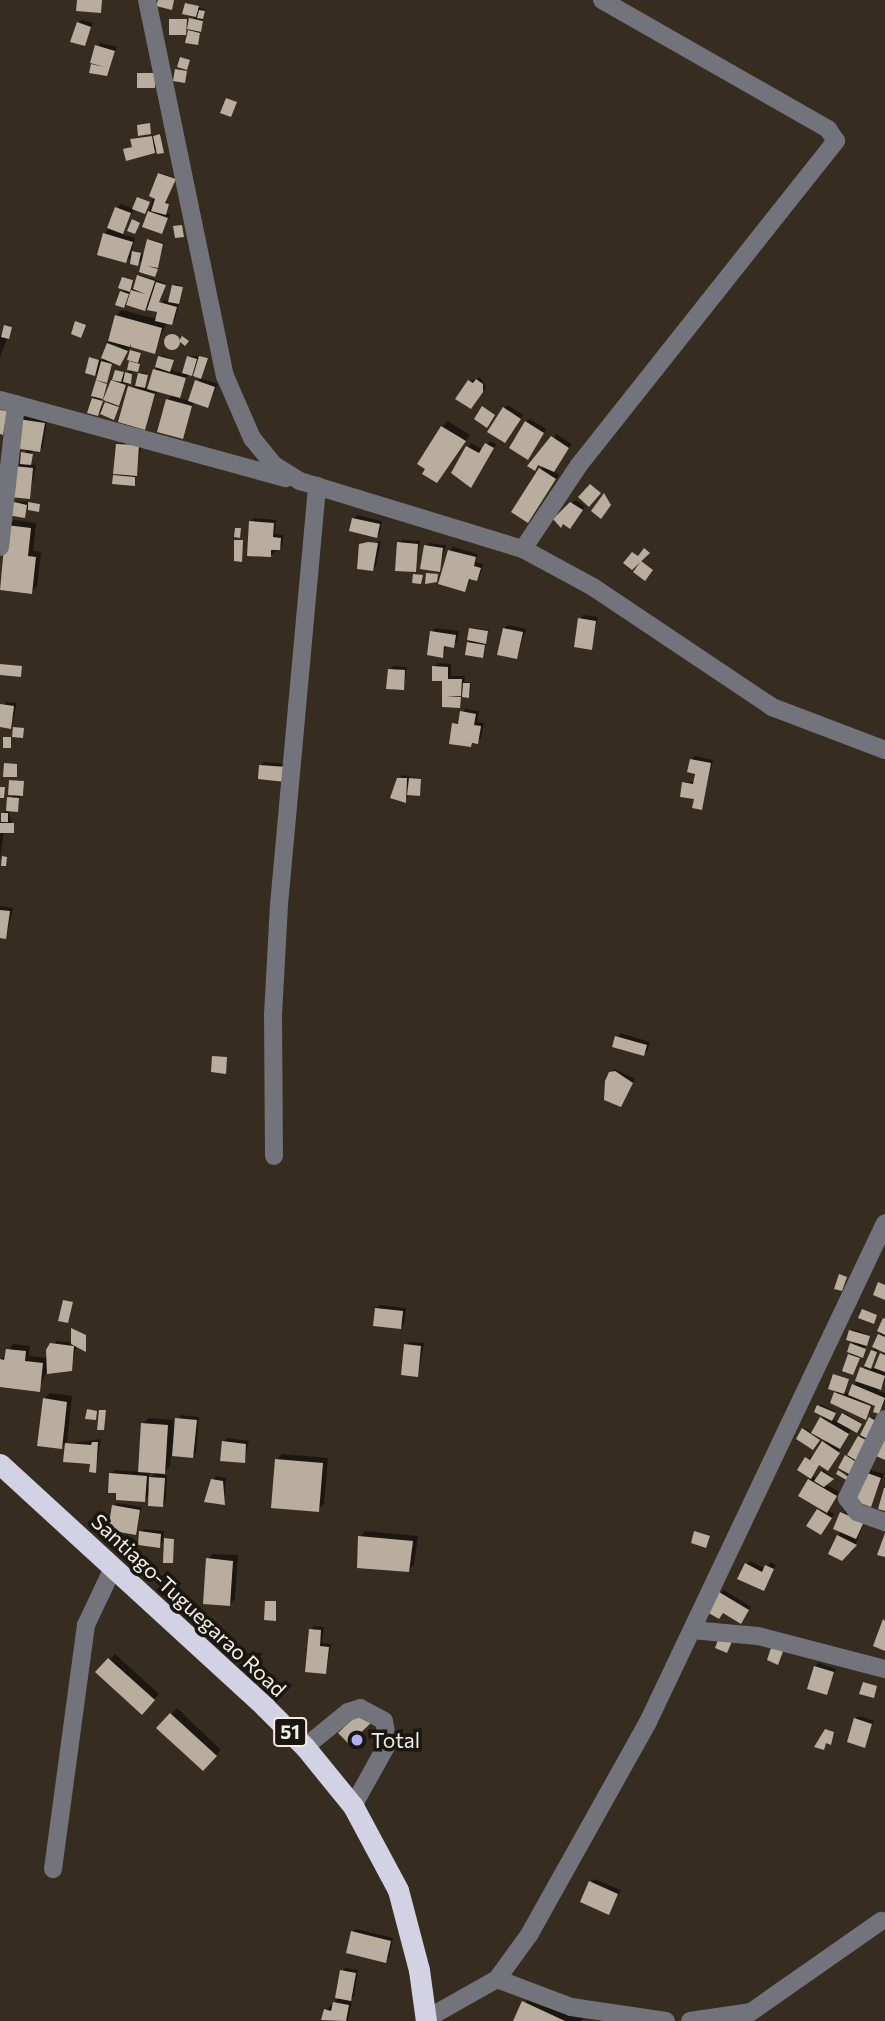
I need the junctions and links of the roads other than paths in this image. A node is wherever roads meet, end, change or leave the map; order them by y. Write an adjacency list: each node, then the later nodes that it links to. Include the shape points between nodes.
1 (147, 0): 4 (street, via 225,376 238,412 264,454)
2 (602, 0): 6 (street, via 828,129 836,141 579,465)
3 (8, 402): 4 (street); 5 (street)
4 (308, 484): 6 (street); 8 (street, via 273,1015)
5 (0, 547)
6 (523, 549): 7 (street, via 593,587 772,707)
7 (885, 750)
8 (274, 1156)
9 (884, 1226): 14 (street)
10 (883, 1429): 12 (street, via 847,1498 857,1512)
11 (0, 1464): 13 (highway, Santiago-Tuguegarao Road / 51)
12 (885, 1522)
13 (113, 1568): 16 (highway, Santiago-Tuguegarao Road / 51); 18 (street, via 86,1625)
14 (692, 1630): 15 (street, via 758,1636); 20 (street, via 634,1747 529,1935)
15 (885, 1669)
16 (305, 1746): 17 (highway, Santiago-Tuguegarao Road / 51); 17 (street, via 348,1712 360,1708 384,1721 387,1743)
17 (353, 1806): 21 (highway, Santiago-Tuguegarao Road / 51, via 398,1890)
18 (53, 1869)
19 (881, 1921): 23 (street, via 751,2012)
20 (497, 1979): 21 (street); 22 (street, via 582,2010)
21 (426, 2020)
22 (666, 2021)
23 (690, 2021)

